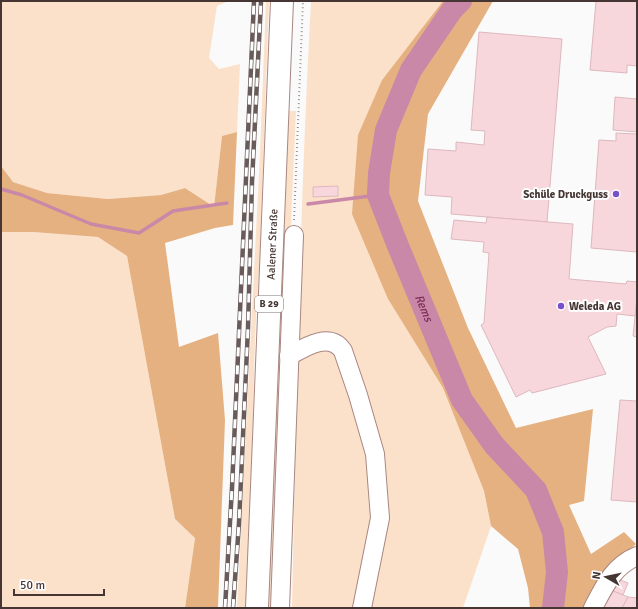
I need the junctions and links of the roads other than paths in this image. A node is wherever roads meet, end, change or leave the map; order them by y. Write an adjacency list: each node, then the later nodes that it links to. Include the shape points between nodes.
1 (282, 1): 5 (main road, Aalener Straße / B 29)
2 (294, 235): 3 (street, Aalener Straße)
3 (289, 356): 6 (street, Aalener Straße); 7 (street, via 303,347 324,340 335,342 343,350 358,395 375,454 380,518)
4 (637, 556): 8 (street, via 621,566 610,578)
5 (257, 608)
6 (280, 608)
7 (362, 608)
8 (593, 608)

